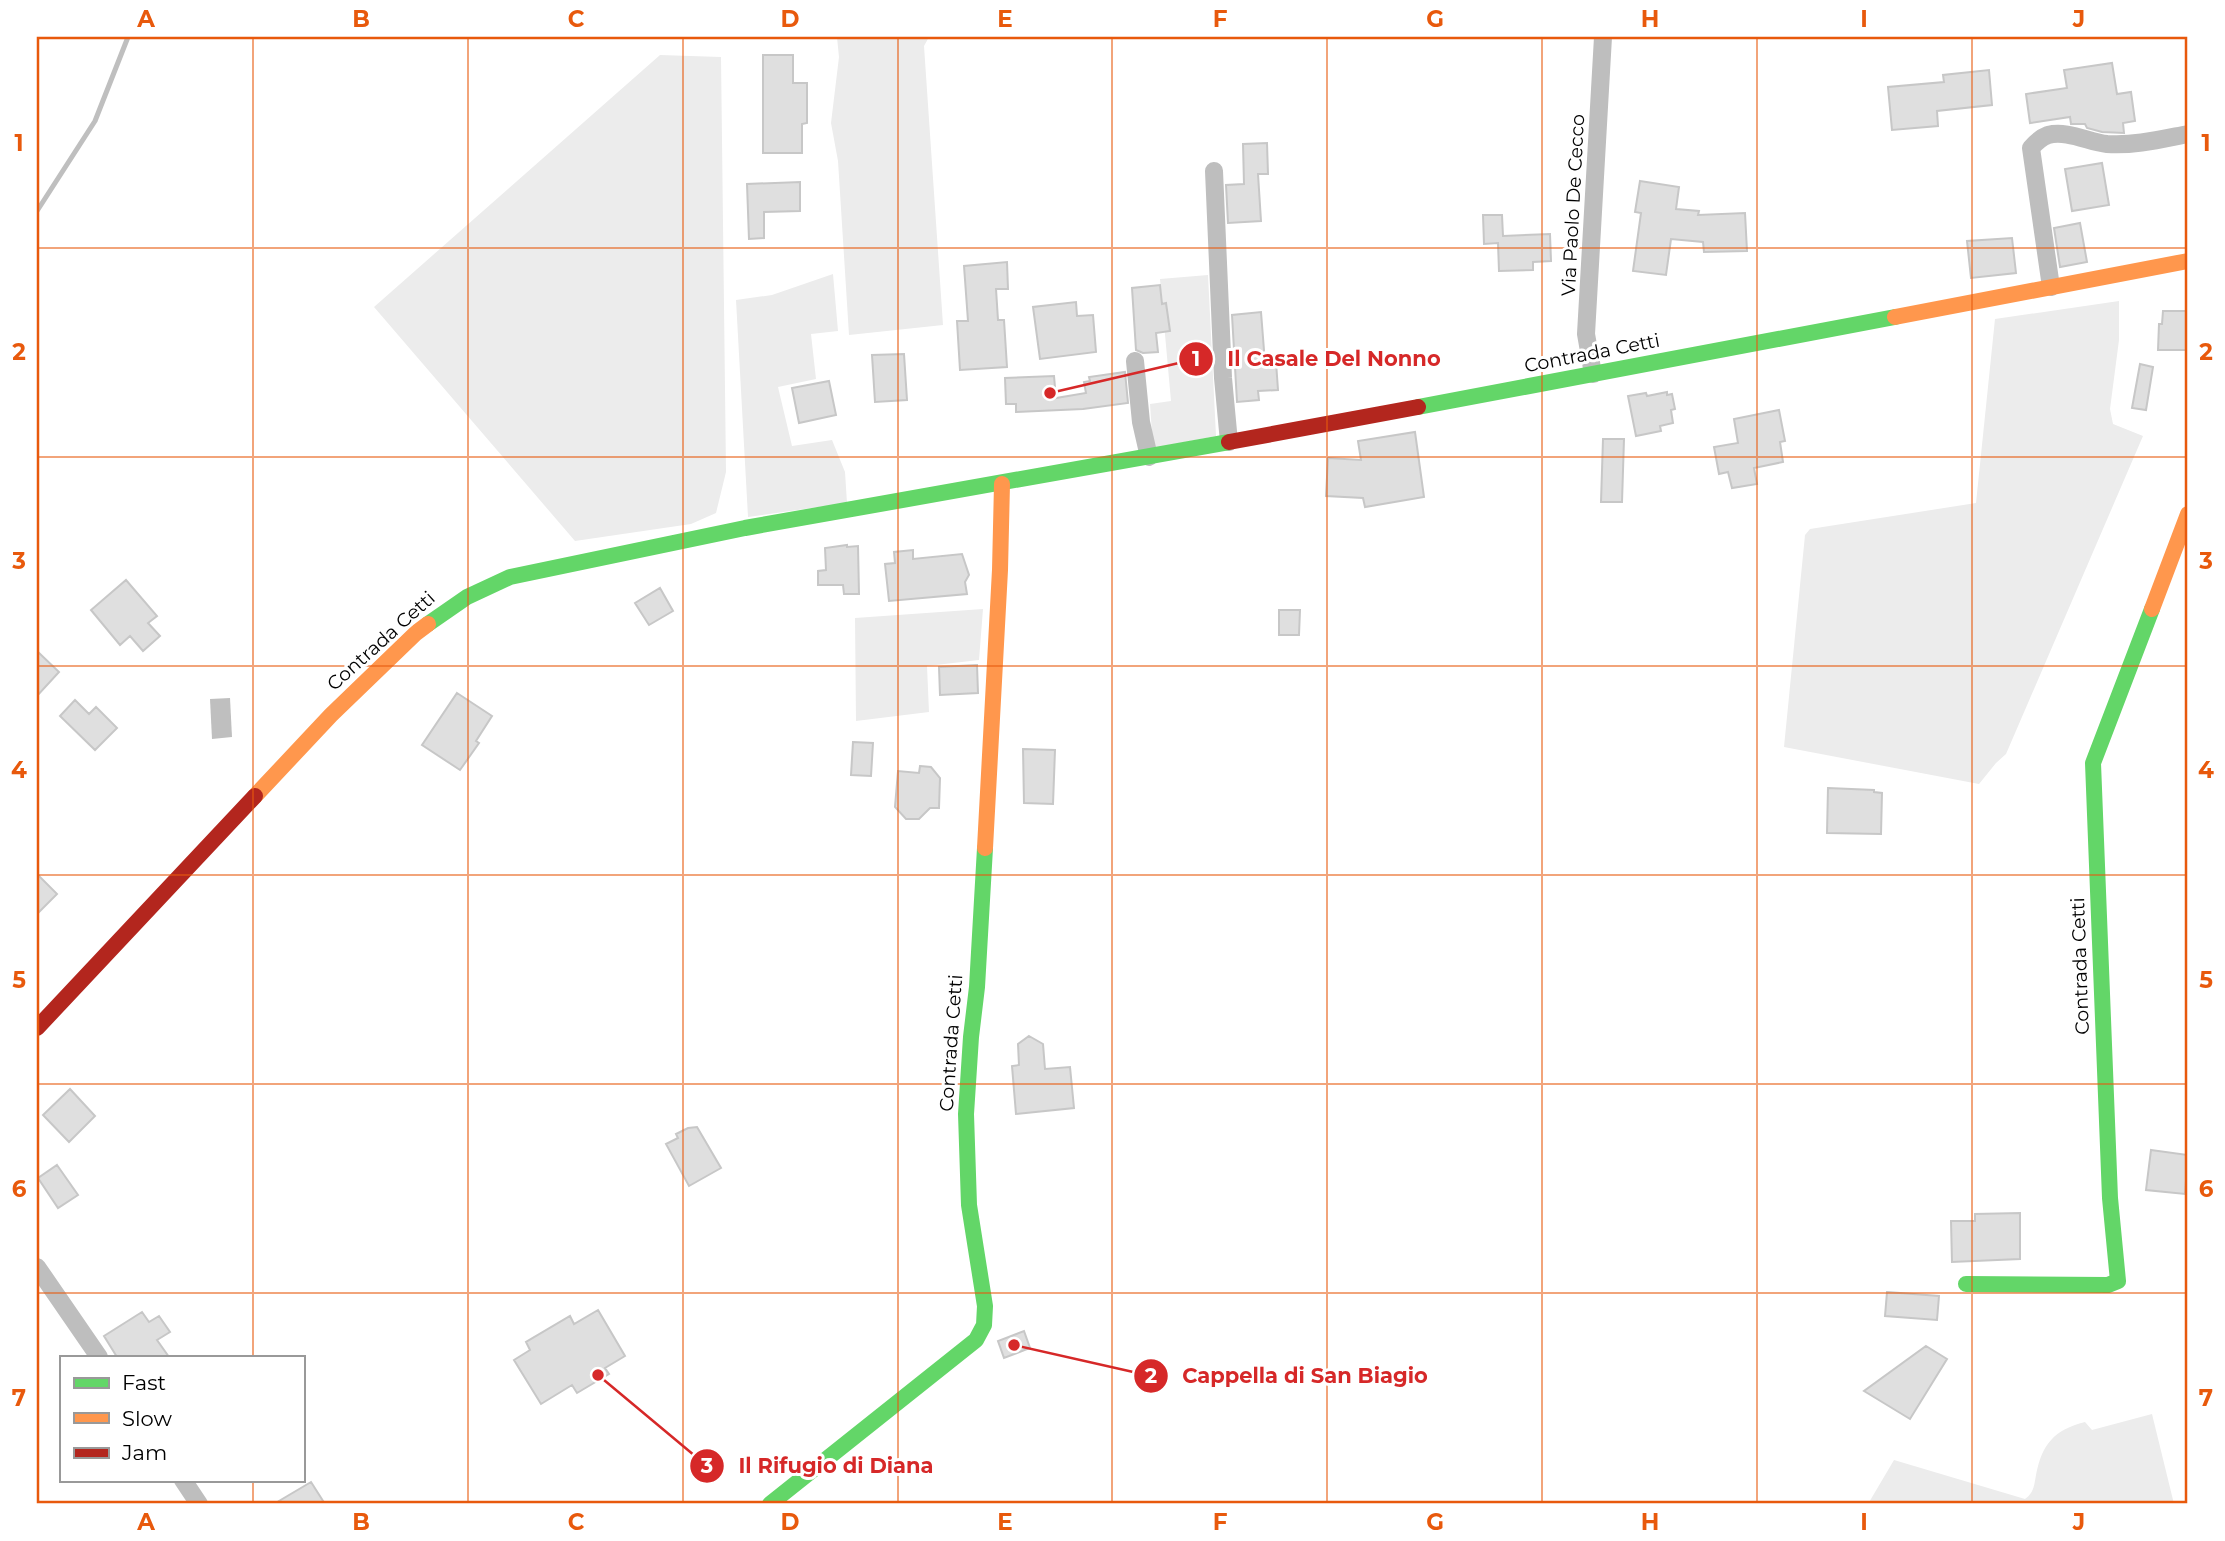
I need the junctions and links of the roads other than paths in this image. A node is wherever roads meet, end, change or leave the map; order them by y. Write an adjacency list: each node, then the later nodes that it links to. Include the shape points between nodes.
1 (1603, 37): 7 (street, Via Paolo De Cecco, via 1587,334)
2 (2188, 134): 5 (street, via 2132,144 2050,134 2037,141 2031,148)
3 (1214, 171): 8 (street)
4 (2188, 261): 5 (main road, Contrada Cetti)
5 (2051, 287): 7 (main road, Contrada Cetti)
6 (1135, 361): 9 (street)
7 (1593, 374): 8 (main road, Contrada Cetti)
8 (1229, 442): 9 (main road, Contrada Cetti)
9 (1149, 457): 10 (main road, Contrada Cetti)
10 (1002, 484): 12 (main road, Contrada Cetti, via 599,556 510,577 467,597 416,633 331,715); 18 (main road, Contrada Cetti, via 977,987 969,1037 965,1122 968,1193 984,1325 976,1340)
11 (2188, 514): 14 (main road, Contrada Cetti, via 2093,763 2110,1198 2118,1281 2108,1285)
12 (37, 1028)
13 (37, 1267): 15 (street)
14 (1966, 1284)
15 (98, 1356)
16 (184, 1482): 17 (street)
17 (200, 1504)
18 (770, 1504)

